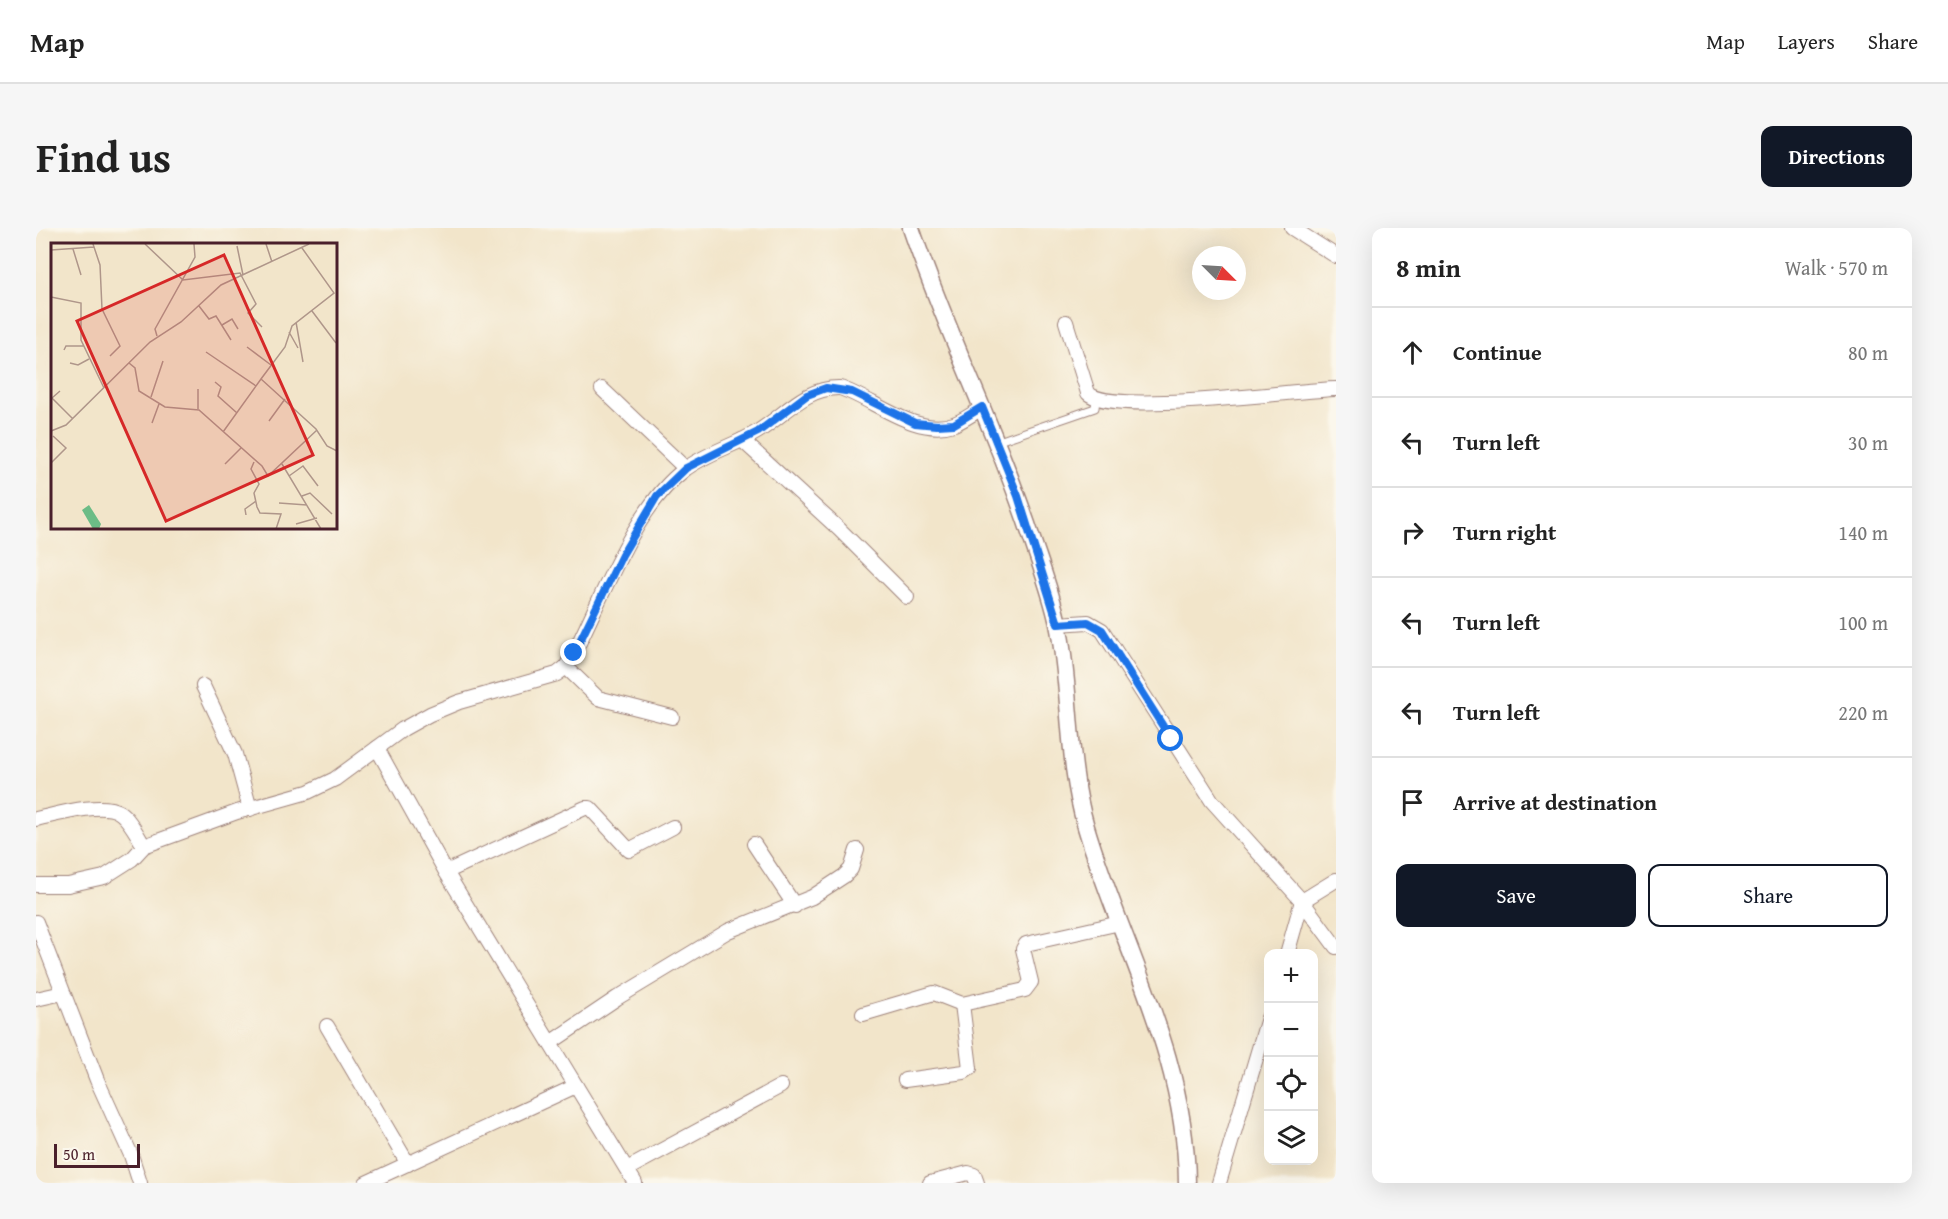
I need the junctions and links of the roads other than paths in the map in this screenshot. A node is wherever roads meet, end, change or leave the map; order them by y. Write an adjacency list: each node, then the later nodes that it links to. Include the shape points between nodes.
1 (911, 228): 8 (street)
2 (1292, 228): 3 (street)
3 (1336, 256)
4 (1066, 322): 7 (street, via 1088,393)
5 (602, 389): 11 (street)
6 (1336, 390): 7 (street, via 1153,403)
7 (1096, 399): 10 (lane, via 1095,408)
8 (982, 407): 9 (street, via 954,424 915,423 852,392 826,388 807,395); 10 (street)
9 (742, 440): 11 (street); 12 (street)
10 (996, 442): 13 (street, via 1022,507)
11 (686, 468): 14 (street, via 657,496 622,555)
12 (907, 597)
13 (1058, 624): 27 (street, via 1088,622 1102,630 1212,801); 30 (street, via 1075,789)
14 (566, 667): 16 (street, via 598,698); 17 (street, via 557,674 430,714)
15 (203, 686): 18 (street, via 235,754)
16 (672, 717)
17 (377, 748): 18 (street, via 335,779 308,792); 24 (street)
18 (250, 808): 22 (street)
19 (36, 819): 22 (street, via 87,810 113,810 127,819)
20 (673, 827): 24 (street, via 628,850 590,808 585,808)
21 (754, 844): 28 (street)
22 (144, 846): 26 (street, via 104,877 68,885)
23 (857, 850): 28 (street, via 844,876)
24 (446, 872): 39 (street)
25 (1336, 880): 27 (street)
26 (36, 885)
27 (1302, 901): 31 (street); 32 (street)
28 (795, 906): 39 (street, via 728,932)
29 (36, 922): 33 (street)
30 (1120, 923): 35 (street, via 1026,944 1023,950 1031,982 1025,990); 50 (street, via 1162,1035 1179,1095 1187,1143)
31 (1336, 947)
32 (1288, 949)
33 (63, 993): 34 (street); 45 (street)
34 (36, 999)
35 (962, 1004): 36 (street, via 934,993); 40 (street, via 970,1068)
36 (863, 1014)
37 (327, 1026): 43 (street)
38 (1264, 1034): 51 (street)
39 (550, 1043): 41 (street)
40 (905, 1080)
41 (576, 1086): 43 (street); 44 (street)
42 (782, 1086): 44 (street)
43 (408, 1164): 46 (street)
44 (627, 1169): 47 (street)
45 (140, 1183)
46 (366, 1183)
47 (635, 1183)
48 (930, 1183): 49 (street, via 968,1173 974,1175)
49 (977, 1183)
50 (1187, 1183)
51 (1219, 1183)

